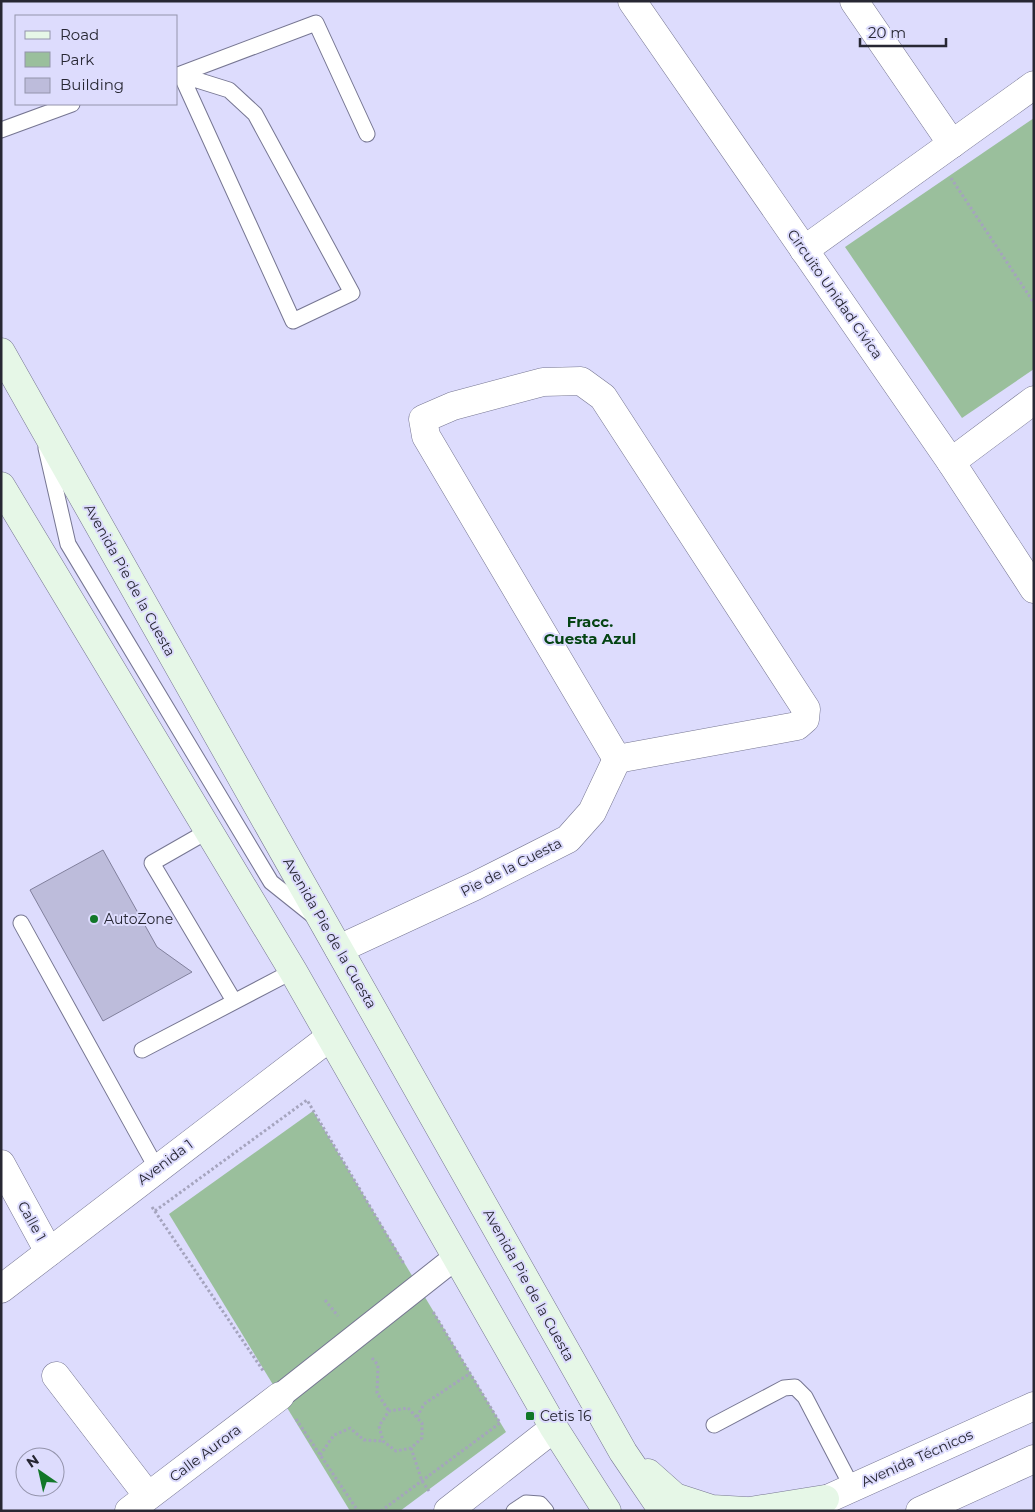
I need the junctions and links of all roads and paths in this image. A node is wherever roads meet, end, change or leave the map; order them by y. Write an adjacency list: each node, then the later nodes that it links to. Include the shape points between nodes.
1 (632, 1): 9 (street, Circuito Unidad Cívica)
2 (854, 1): 8 (street)
3 (179, 75): 3 (lane, via 293,321 352,294 255,114 229,90); 7 (lane, via 316,23)
4 (1034, 85): 8 (street)
5 (69, 105): 6 (lane)
6 (1, 130)
7 (367, 134)
8 (944, 149): 9 (street); 10 (path)
9 (804, 250): 14 (street, Circuito Unidad Cívica)
10 (1034, 303)
11 (1, 352): 13 (main road, Avenida Pie de la Cuesta)
12 (1034, 400): 14 (street)
13 (39, 418): 20 (main road, Avenida Pie de la Cuesta); 20 (lane, via 68,544 271,882)
14 (952, 462): 16 (street, Circuito Unidad Cívica)
15 (1, 486): 18 (main road)
16 (1034, 589)
17 (616, 759): 17 (street, via 797,726 805,719 806,710 603,397 581,382 543,382 453,406 423,418 426,436); 20 (street, Pie de la Cuesta, via 592,812 568,839 475,886)
18 (208, 831): 21 (main road); 22 (lane, via 152,863)
19 (22, 924): 26 (lane)
20 (332, 937): 41 (main road, Avenida Pie de la Cuesta)
21 (292, 971): 22 (lane); 23 (main road)
22 (234, 1001): 24 (lane)
23 (330, 1037): 26 (street, Avenida 1); 29 (main road)
24 (142, 1050)
25 (1, 1164): 28 (street, Calle 1)
26 (146, 1177): 27 (path); 28 (street, Avenida 1)
27 (155, 1211): 30 (path, via 307,1100); 34 (path)
28 (49, 1252): 31 (street, Avenida 1)
29 (456, 1257): 30 (street); 38 (main road)
30 (418, 1286): 32 (path); 34 (street)
31 (1, 1288)
32 (469, 1374): 36 (path, via 424,1404); 44 (path, via 500,1423)
33 (56, 1376): 47 (street)
34 (280, 1396): 42 (path); 47 (street, Calle Aurora)
35 (1034, 1406): 45 (street, Avenida Técnicos)
36 (416, 1417): 39 (path, via 408,1408 388,1411 380,1426); 40 (path, via 422,1423 422,1438)
37 (714, 1425): 45 (lane, via 784,1388 795,1387 805,1397)
38 (554, 1428): 46 (street); 53 (main road)
39 (383, 1441): 40 (path, via 396,1451); 42 (path, via 364,1440 350,1428 334,1435)
40 (412, 1448): 44 (path)
41 (623, 1452): 54 (main road, Avenida Pie de la Cuesta); 55 (main road, via 675,1496 712,1509)
42 (320, 1456): 49 (path)
43 (1034, 1459): 57 (street)
44 (422, 1481): 46 (path); 50 (path)
45 (852, 1487): 48 (street, Avenida Técnicos)
46 (440, 1503)
47 (139, 1504)
48 (813, 1505): 56 (main road)
49 (358, 1511)
50 (381, 1511)
51 (514, 1511): 52 (lane, via 526,1502 540,1504)
52 (546, 1511)
53 (607, 1511)
54 (663, 1511)
55 (746, 1511)
56 (750, 1511)
57 (920, 1511)

